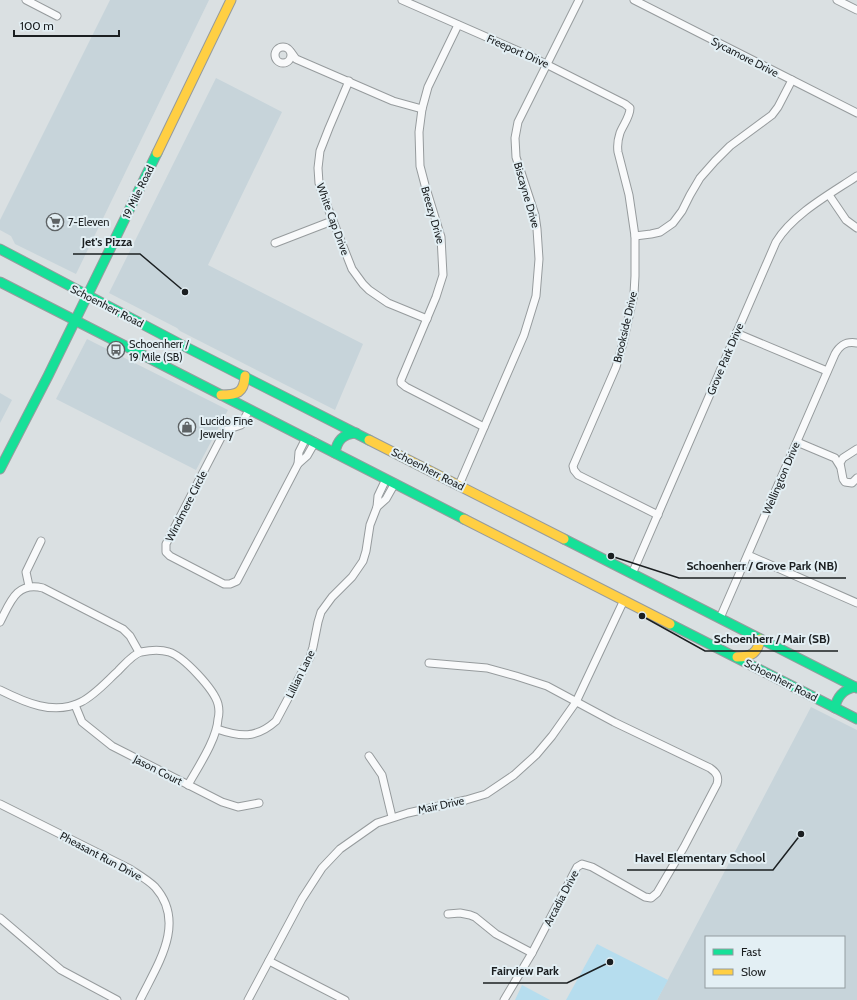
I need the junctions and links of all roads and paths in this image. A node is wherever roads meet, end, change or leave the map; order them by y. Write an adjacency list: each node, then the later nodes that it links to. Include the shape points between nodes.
1 (26, 0): 8 (street)
2 (231, 0): 27 (main road, 19 Mile Road)
3 (402, 0): 9 (street, Freeport Drive)
4 (579, 0): 13 (street, Biscayne Drive)
5 (634, 0): 14 (street, Sycamore Drive)
6 (837, 0): 7 (street)
7 (857, 10)
8 (57, 16)
9 (458, 25): 13 (street, Freeport Drive); 17 (street, Breezy Drive, via 431,81)
10 (291, 52): 11 (street); 12 (street); 12 (street, via 282,47 277,49 275,54 277,62)
11 (296, 59): 12 (street); 15 (street)
12 (288, 62)
13 (547, 64): 16 (street, Freeport Drive); 36 (street, Biscayne Drive, via 520,116 515,138 516,156 537,229 539,259 536,296 524,335)
14 (792, 80): 18 (street, Sycamore Drive); 23 (street, via 772,115 730,146 700,178 673,224 660,232)
15 (350, 81): 17 (street, via 401,104); 21 (street, White Cap Drive, via 320,151 319,183)
16 (630, 108): 23 (street, Brookside Drive, via 618,139 618,152 629,195)
17 (422, 109): 28 (street, Breezy Drive, via 419,132 420,166 441,237 443,267 436,297)
18 (857, 113)
19 (857, 176): 20 (street, Grove Park Drive)
20 (829, 195): 22 (street, via 846,220); 30 (street, Grove Park Drive, via 795,219 782,232)
21 (332, 221): 24 (street); 28 (street, White Cap Drive, via 352,269 363,284 388,302)
22 (857, 228)
23 (635, 236): 53 (street, Brookside Drive, via 634,294 624,343 573,466 578,475)
24 (275, 243)
25 (0, 250): 27 (main road, Schoenherr Road)
26 (0, 282): 29 (main road, Schoenherr Road)
27 (87, 295): 29 (main road, 19 Mile Road); 33 (main road, Schoenherr Road)
28 (426, 319): 36 (street, Breezy Drive, via 401,383 406,388)
29 (74, 320): 34 (main road, Schoenherr Road); 47 (main road, 19 Mile Road)
30 (736, 333): 32 (street); 53 (street, Grove Park Drive)
31 (857, 343): 32 (street, Wellington Drive, via 848,342 838,348)
32 (827, 372): 40 (street, Wellington Drive)
33 (245, 376): 34 (main road, via 244,385 239,392); 37 (main road, Schoenherr Road)
34 (221, 395): 35 (main road, Schoenherr Road)
35 (249, 410): 38 (main road, Schoenherr Road); 45 (street, Windmere Circle, via 241,425 224,432 166,544 166,552 224,584 237,581)
36 (484, 427): 51 (street, Biscayne Drive)
37 (356, 433): 42 (main road, via 346,434 340,438); 51 (main road, Schoenherr Road)
38 (306, 438): 39 (main road, Schoenherr Road); 45 (street, Windmere Circle, via 299,452)
39 (315, 442): 42 (main road, Schoenherr Road); 45 (street, Windmere Circle, via 307,456)
40 (797, 442): 44 (street); 55 (street, Wellington Drive)
41 (857, 449): 43 (street)
42 (335, 453): 49 (main road, Schoenherr Road)
43 (846, 456): 44 (street); 46 (street)
44 (835, 458): 46 (street)
45 (298, 464)
46 (840, 466): 48 (street, via 845,482 852,483)
47 (0, 470)
48 (857, 478)
49 (386, 479): 50 (main road, Schoenherr Road); 52 (street, Lillian Lane, via 378,496)
50 (395, 483): 52 (street, Lillian Lane, via 386,499); 58 (main road, Schoenherr Road)
51 (459, 485): 56 (main road, Schoenherr Road)
52 (377, 507): 73 (street, Lillian Lane, via 370,525 363,561 321,612 310,657 276,721 261,731 243,736)
53 (658, 516): 56 (street, Grove Park Drive)
54 (41, 541): 57 (street, via 27,567)
55 (748, 555): 59 (street); 61 (street, Wellington Drive)
56 (632, 574): 61 (main road, Schoenherr Road)
57 (29, 586): 60 (street, via 20,590); 64 (street, via 43,588 123,629)
58 (624, 600): 65 (main road, Schoenherr Road); 69 (street, Mair Drive)
59 (857, 603)
60 (3, 609): 62 (street)
61 (720, 618): 63 (main road, Schoenherr Road)
62 (0, 622)
63 (760, 639): 65 (main road, via 756,652 749,657); 67 (main road, Schoenherr Road)
64 (139, 652): 70 (street, via 94,693); 73 (street, via 160,650 182,659 213,694 218,704)
65 (735, 657): 71 (main road, Schoenherr Road)
66 (428, 663): 69 (street, via 487,668 546,686)
67 (856, 688): 71 (main road, via 847,689 839,695)
68 (0, 690): 70 (street, via 23,702 44,707)
69 (576, 702): 78 (street, Mair Drive, via 536,755 514,775 486,794); 81 (street, Arcadia Drive, via 710,768 719,779 657,893 651,898 645,897 582,864 577,867)
70 (75, 705): 75 (street, Jason Court, via 82,722 112,746)
71 (835, 708): 72 (main road, Schoenherr Road)
72 (857, 719)
73 (217, 729): 75 (street)
74 (369, 756): 78 (street, via 382,775)
75 (188, 785): 76 (street, Jason Court, via 228,804 238,806)
76 (258, 803)
77 (0, 804): 84 (street, Pheasant Run Drive, via 130,869 150,882 160,894 168,910 170,929 163,952)
78 (392, 817): 82 (street, Mair Drive, via 358,835 328,860 302,899)
79 (448, 914): 81 (street, via 470,915 496,934)
80 (0, 918): 83 (street, via 61,970)
81 (532, 953): 87 (street, Arcadia Drive)
82 (269, 961): 85 (street, Mair Drive); 86 (street)
83 (117, 1000)
84 (140, 1000)
85 (248, 1000)
86 (345, 1000)
87 (504, 1000)

